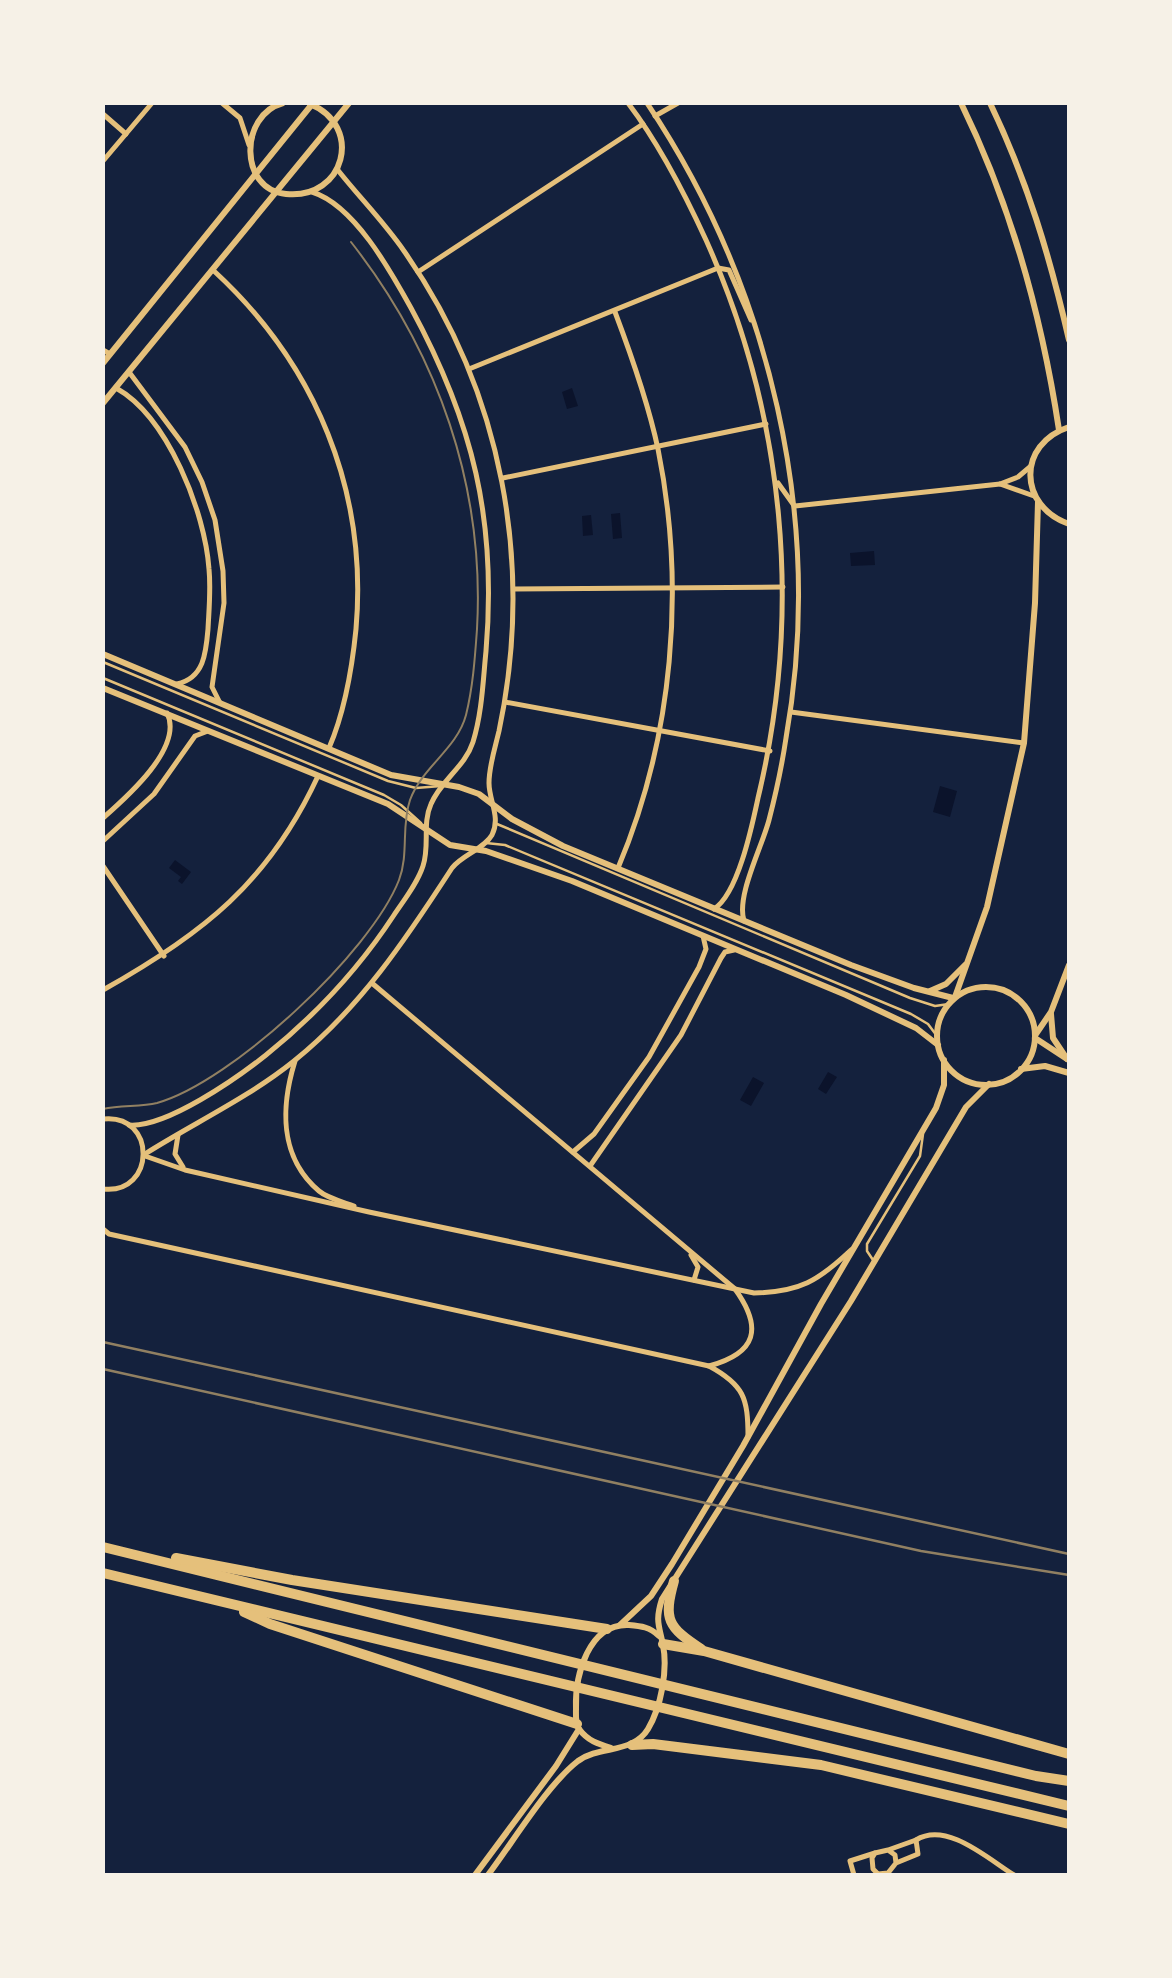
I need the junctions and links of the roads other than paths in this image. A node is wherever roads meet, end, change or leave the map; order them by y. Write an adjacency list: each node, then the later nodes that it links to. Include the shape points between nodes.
1 (152, 103): 15 (street)
2 (222, 103): 16 (street, via 240,118)
3 (349, 103): 13 (street)
4 (628, 103): 14 (street)
5 (647, 103): 12 (street)
6 (678, 103): 12 (street)
7 (961, 103): 36 (street, via 981,144 1019,253)
8 (990, 103): 27 (street, via 1047,246)
9 (277, 104): 16 (street, via 253,128)
10 (311, 104): 13 (street); 19 (street)
11 (103, 114): 15 (street)
12 (655, 116): 26 (street, via 699,189 733,262)
13 (334, 122): 18 (street, via 342,153); 21 (street)
14 (643, 124): 22 (street, via 687,198); 24 (street)
15 (126, 134): 17 (street)
16 (249, 145): 19 (street)
17 (103, 161)
18 (337, 170): 20 (street); 24 (street)
19 (258, 173): 21 (street); 28 (street)
20 (312, 192): 21 (street); 63 (street, via 330,198 344,211 392,274 436,354 469,439 482,494 490,606 482,695 467,755)
21 (279, 193): 23 (street)
22 (719, 268): 25 (street); 26 (street, via 729,270); 34 (street, via 748,351)
23 (214, 271): 31 (street); 60 (street, via 270,330 309,388 349,496 357,544 358,603 349,677)
24 (418, 272): 30 (street)
25 (615, 312): 30 (street); 37 (street, via 639,376)
26 (758, 332): 43 (street, via 775,394)
27 (1069, 340)
28 (107, 352): 29 (street)
29 (103, 363)
30 (469, 369): 39 (street)
31 (129, 372): 32 (street); 54 (street, via 185,447 215,520 224,603 212,683)
32 (116, 388): 33 (street); 51 (street, via 136,403 169,447 201,523 209,568 207,641 199,671)
33 (103, 403)
34 (766, 424): 37 (street); 40 (street)
35 (1069, 427): 36 (street)
36 (1059, 430): 38 (street, via 1046,439)
37 (657, 447): 39 (street); 47 (street, via 669,529)
38 (1031, 466): 41 (street); 42 (street)
39 (503, 478): 46 (street)
40 (776, 481): 43 (street); 45 (street)
41 (999, 484): 42 (street); 43 (street)
42 (1036, 499): 44 (street, via 1046,512); 59 (street, via 1035,603)
43 (794, 506): 55 (street, via 798,610)
44 (1069, 524)
45 (783, 587): 47 (street); 61 (street)
46 (514, 589): 47 (street); 53 (street)
47 (671, 589): 58 (street, via 672,648)
48 (103, 654): 51 (street)
49 (103, 662): 63 (lane, via 394,783 420,788)
50 (103, 678): 67 (lane, via 384,795 416,816)
51 (177, 684): 54 (street)
52 (103, 688): 56 (street)
53 (505, 702): 58 (street); 64 (street, via 490,771)
54 (220, 703): 60 (street)
55 (790, 712): 59 (street); 74 (street, via 769,821 742,904)
56 (167, 713): 57 (street); 65 (street, via 172,731 166,747 130,793)
57 (209, 730): 62 (street); 68 (street, via 195,736 154,794)
58 (660, 730): 61 (street); 72 (street)
59 (1024, 743): 78 (street, via 987,907)
60 (329, 748): 63 (street, via 398,777)
61 (770, 751): 73 (street, via 733,882 724,901)
62 (318, 776): 67 (street, via 396,808); 77 (street, via 305,804 243,890)
63 (444, 785): 64 (street, via 469,790); 67 (street, via 432,800)
64 (494, 804): 66 (street); 72 (street, via 512,819)
65 (103, 818)
66 (496, 821): 69 (street); 83 (lane, via 503,828 913,1000 935,1006)
67 (424, 829): 70 (street, via 450,845); 95 (street, via 425,859 418,879 342,986 245,1071 154,1121)
68 (103, 841)
69 (484, 843): 70 (street); 85 (lane, via 505,845 911,1014)
70 (473, 849): 75 (street, via 572,881); 80 (street, via 452,869)
71 (103, 866): 77 (street)
72 (618, 869): 73 (street)
73 (714, 909): 74 (street)
74 (744, 921): 82 (street)
75 (703, 936): 76 (street); 98 (street, via 706,949 699,967 649,1057 594,1134)
76 (737, 949): 87 (street, via 916,1028); 100 (street, via 725,952 681,1035)
77 (164, 956): 81 (street)
78 (966, 963): 82 (street, via 939,989); 83 (street)
79 (1069, 965): 84 (street)
80 (373, 984): 88 (street); 98 (street)
81 (103, 990)
82 (924, 991): 83 (street)
83 (952, 1000): 85 (street, via 939,1022); 86 (street, via 986,987 1008,993 1027,1009)
84 (1051, 1012): 86 (street); 90 (street, via 1053,1038)
85 (937, 1036): 87 (street)
86 (1035, 1036): 90 (street); 91 (street, via 1032,1053)
87 (938, 1045): 89 (street)
88 (295, 1060): 97 (street, via 256,1089); 103 (street, via 285,1101 285,1129 292,1153 319,1192)
89 (944, 1060): 93 (street, via 958,1076); 96 (street, via 942,1095)
90 (1068, 1060)
91 (1021, 1069): 92 (street, via 1045,1066); 93 (street, via 1007,1080)
92 (1069, 1073)
93 (989, 1084): 107 (street, via 966,1107)
94 (103, 1119): 95 (street)
95 (129, 1125): 99 (street, via 139,1134)
96 (923, 1131): 105 (street); 107 (lane, via 920,1156 867,1244)
97 (178, 1134): 99 (street); 101 (street, via 175,1154)
98 (573, 1152): 100 (street)
99 (145, 1155): 101 (street); 102 (street, via 134,1181 115,1190)
100 (590, 1166): 106 (street)
101 (185, 1170): 103 (street)
102 (103, 1189)
103 (369, 1212): 108 (street)
104 (105, 1232): 110 (street)
105 (858, 1244): 109 (street, via 803,1287 774,1293); 111 (street)
106 (689, 1253): 108 (street, via 698,1267); 109 (street)
107 (874, 1262): 114 (street)
108 (694, 1280): 109 (street)
109 (735, 1289): 110 (street, via 750,1309 751,1339 730,1360)
110 (709, 1366): 111 (street, via 728,1377 746,1401)
111 (748, 1438): 116 (street, via 651,1596)
112 (103, 1546): 117 (highway); 124 (highway)
113 (103, 1573): 115 (highway)
114 (674, 1581): 118 (street, via 656,1617); 119 (highway, via 666,1609 671,1625)
115 (225, 1603): 120 (highway, via 270,1624); 127 (highway)
116 (620, 1625): 117 (street); 118 (street, via 642,1626)
117 (607, 1629): 120 (street, via 596,1639 576,1686)
118 (661, 1640): 119 (highway); 121 (street, via 661,1691 648,1730)
119 (704, 1651): 123 (highway)
120 (577, 1723): 122 (street, via 592,1743); 135 (street, via 556,1766)
121 (632, 1745): 122 (street); 128 (highway, via 821,1765)
122 (613, 1748): 136 (street, via 592,1753 566,1771)
123 (1069, 1754)
124 (1036, 1776): 125 (highway); 126 (highway)
125 (1069, 1781)
126 (1069, 1788)
127 (1069, 1805)
128 (1069, 1824)
129 (916, 1840): 130 (street); 132 (street, via 918,1854); 138 (street, via 925,1834 945,1835)
130 (888, 1850): 131 (street); 132 (street)
131 (876, 1853): 133 (street, via 871,1863); 137 (street, via 850,1861)
132 (897, 1863): 134 (street)
133 (877, 1874): 134 (street)
134 (889, 1874)
135 (475, 1875)
136 (488, 1875)
137 (854, 1875)
138 (1014, 1875)

